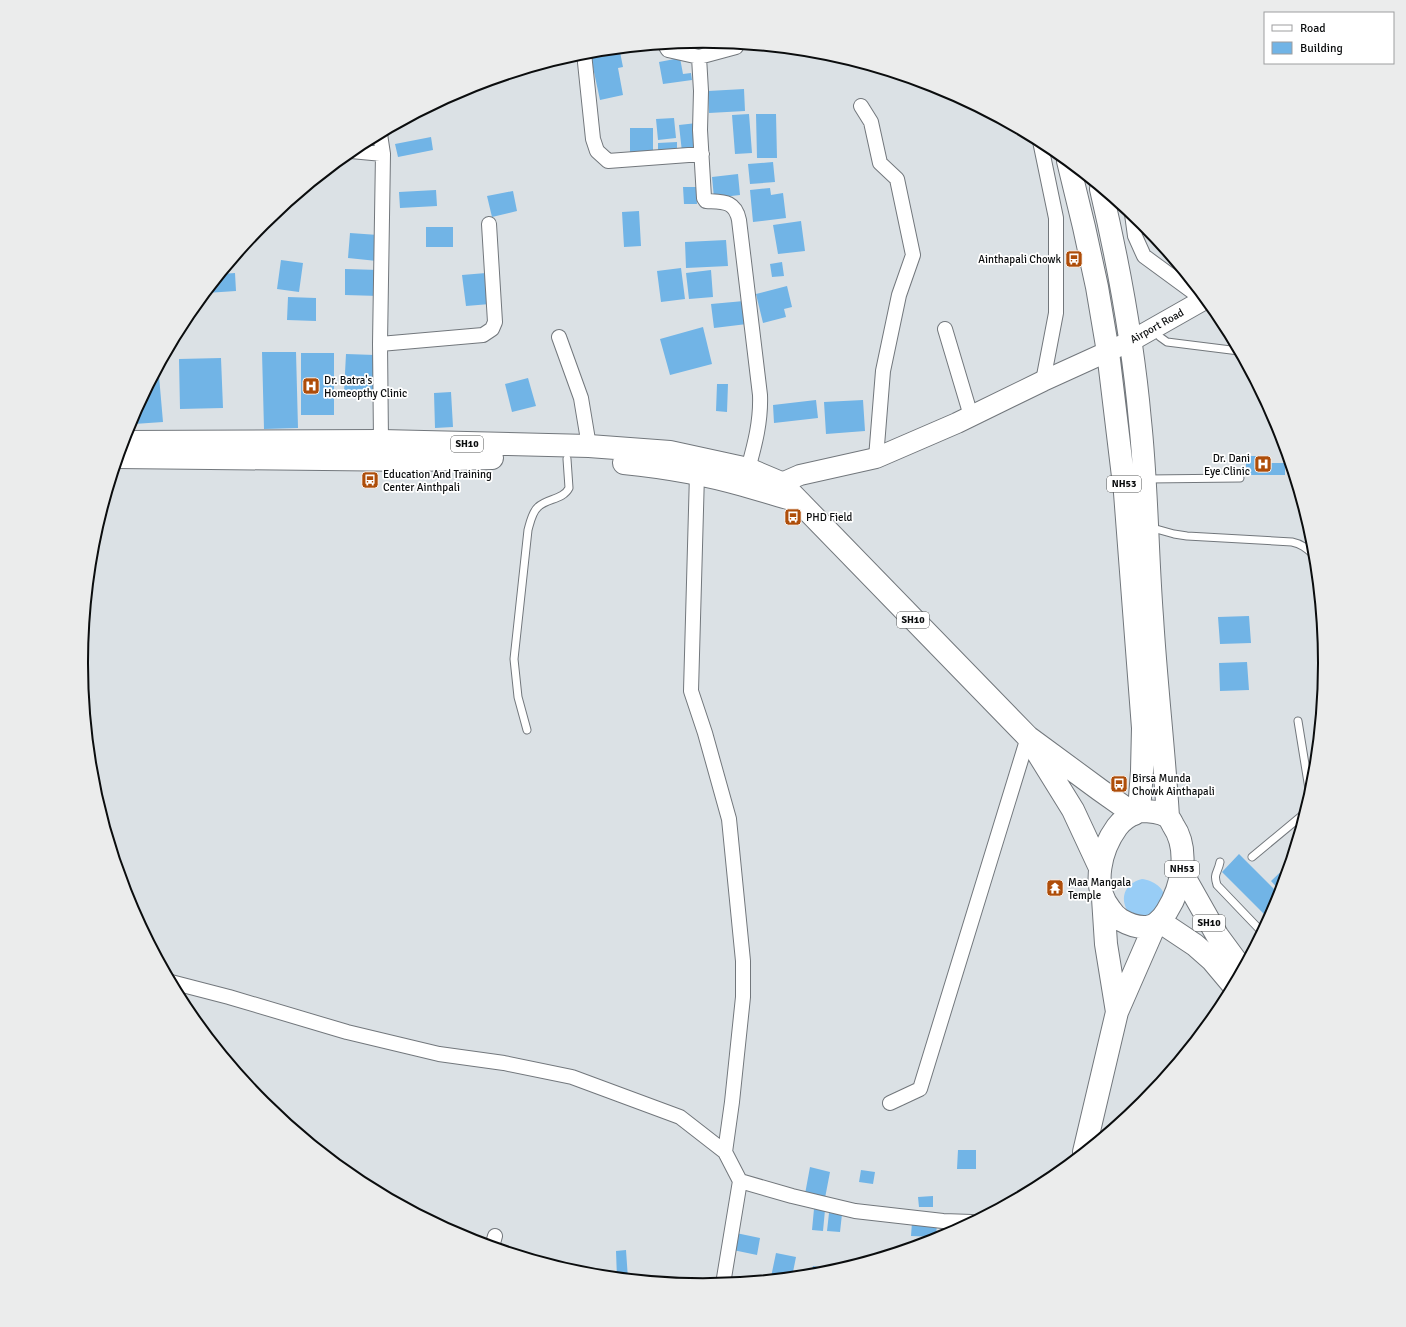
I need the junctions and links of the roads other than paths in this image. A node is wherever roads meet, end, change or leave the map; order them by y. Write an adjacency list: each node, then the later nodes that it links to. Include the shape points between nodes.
1 (667, 49): 3 (street)
2 (730, 49): 3 (street)
3 (700, 57): 10 (street)
4 (585, 60): 10 (street, via 593,139 597,151 608,161)
5 (861, 106): 30 (street, via 871,122 880,163 897,179 913,255 900,296 883,371)
6 (381, 139): 9 (street)
7 (1042, 150): 24 (street, via 1056,218 1056,313)
8 (361, 152): 9 (street)
9 (383, 154): 21 (street)
10 (702, 154): 32 (street, via 704,198 706,201 728,203 738,211 760,395 757,436)
11 (1070, 169): 23 (main road, NH53, via 1096,279)
12 (1102, 195): 20 (main road, NH53, via 1124,294)
13 (490, 224): 21 (street, via 495,322 492,329 483,335)
14 (1133, 224): 15 (street, via 1135,236 1144,256)
15 (1191, 289)
16 (1200, 302): 18 (main road, Airport Road)
17 (945, 329): 25 (street)
18 (1152, 329): 20 (main road, Airport Road); 22 (lane, via 1167,342)
19 (559, 337): 27 (street, via 581,398)
20 (1131, 341): 23 (main road, Airport Road); 35 (main road, NH53)
21 (380, 344): 28 (street)
22 (1233, 351)
23 (1108, 352): 24 (main road, Airport Road); 43 (main road, NH53, via 1125,494 1143,728 1142,771)
24 (1043, 381): 25 (main road, Airport Road)
25 (971, 416): 30 (main road, Airport Road)
26 (129, 442): 28 (main road, SH10)
27 (589, 446): 28 (main road, SH10); 32 (main road, SH10, via 670,452)
28 (380, 450): 29 (main road, SH10); 31 (main road, SH10)
29 (123, 457)
30 (876, 458): 36 (main road, Airport Road, via 800,475)
31 (567, 459): 33 (main road, SH10, via 646,465); 40 (lane, via 567,492 537,507 528,530 514,659 518,697)
32 (748, 469): 36 (main road, SH10)
33 (697, 474): 36 (main road, SH10, via 743,485); 59 (street, via 691,691 729,819 743,961 743,997)
34 (1240, 478): 35 (lane)
35 (1144, 479): 37 (main road, NH53)
36 (772, 487): 41 (main road, SH10, via 798,501 825,527)
37 (1146, 525): 38 (lane, via 1187,536 1292,542); 44 (main road, NH53)
38 (1308, 550)
39 (1298, 721): 42 (lane)
40 (527, 730)
41 (1028, 737): 43 (main road, SH10, via 1100,790); 48 (main road, SH10, via 1073,810); 57 (street, via 920,1089)
42 (1308, 780)
43 (1136, 812): 44 (main road, via 1153,811); 48 (main road, NH53, via 1118,826 1104,852)
44 (1168, 817): 49 (main road, NH53, via 1177,830 1180,841)
45 (1299, 818): 46 (lane)
46 (1252, 857)
47 (1220, 862): 52 (lane, via 1215,873 1217,885)
48 (1100, 868): 50 (main road, NH53)
49 (1182, 873): 51 (main road, NH53, via 1173,902); 53 (main road, SH10, via 1217,935)
50 (1103, 896): 51 (main road, NH53, via 1117,918 1145,928); 56 (main road, NH53, via 1106,944)
51 (1157, 923): 54 (main road, SH10, via 1195,944); 56 (main road, NH53)
52 (1259, 928)
53 (1239, 965)
54 (1230, 981)
55 (178, 984): 59 (street, via 347,1032 438,1054 504,1063 572,1077 680,1117)
56 (1117, 1012): 58 (main road, NH53)
57 (890, 1103)
58 (1085, 1146)
59 (725, 1152): 60 (street)
60 (740, 1181): 61 (street, via 855,1211); 62 (street)
61 (962, 1222)
62 (724, 1278)

